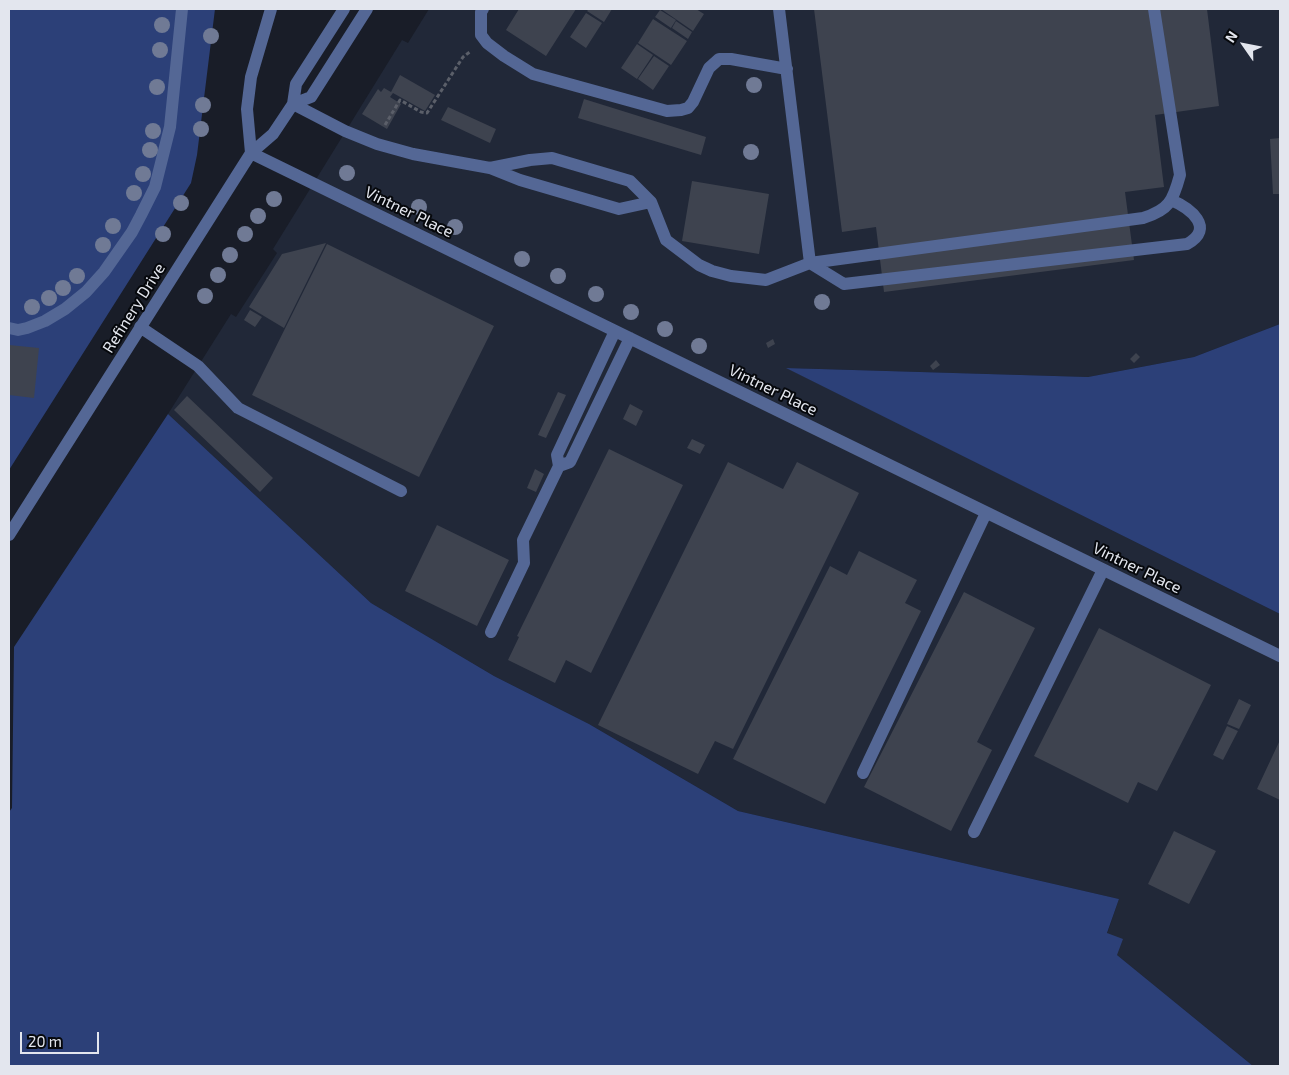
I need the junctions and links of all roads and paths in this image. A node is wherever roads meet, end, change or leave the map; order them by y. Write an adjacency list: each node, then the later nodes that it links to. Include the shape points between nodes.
1 (182, 9): 17 (street, via 170,127 155,187 142,215 104,272 86,292 45,321 18,330)
2 (271, 9): 12 (street, via 250,85 247,109)
3 (344, 9): 10 (street, Refinery Drive, via 296,84)
4 (367, 9): 10 (street, Refinery Drive, via 311,96)
5 (483, 9): 8 (street, via 481,35)
6 (780, 9): 9 (street)
7 (1154, 9): 14 (street, via 1180,175)
8 (484, 39): 9 (street, via 532,74 667,111 688,108 709,68 719,59); 11 (path, via 463,57 427,113 400,100 382,129)
9 (787, 69): 16 (street)
10 (293, 104): 11 (street); 12 (street, Refinery Drive, via 273,134)
11 (377, 144): 13 (street)
12 (251, 153): 18 (street, Refinery Drive); 19 (street, Vintner Place)
13 (490, 168): 15 (street, via 619,209); 15 (street, via 552,158 630,181)
14 (1171, 200): 16 (street, via 1158,213 1143,218); 16 (street, via 1192,211 1199,220 1198,234 1187,244 844,284)
15 (651, 202): 16 (street, via 666,240 698,265 712,271 766,280)
16 (810, 263)
17 (9, 328)
18 (140, 328): 22 (street, via 198,366 238,408); 24 (street, Refinery Drive)
19 (615, 331): 20 (street, Vintner Place); 21 (street, via 557,455)
20 (630, 338): 21 (street, via 570,462); 23 (street, Vintner Place)
21 (559, 466): 26 (street, via 523,540 524,563)
22 (401, 491)
23 (986, 513): 25 (street, Vintner Place); 28 (street)
24 (9, 535)
25 (1102, 570): 27 (street, Vintner Place); 29 (street)
26 (491, 632)
27 (1280, 656)
28 (863, 773)
29 (974, 832)

